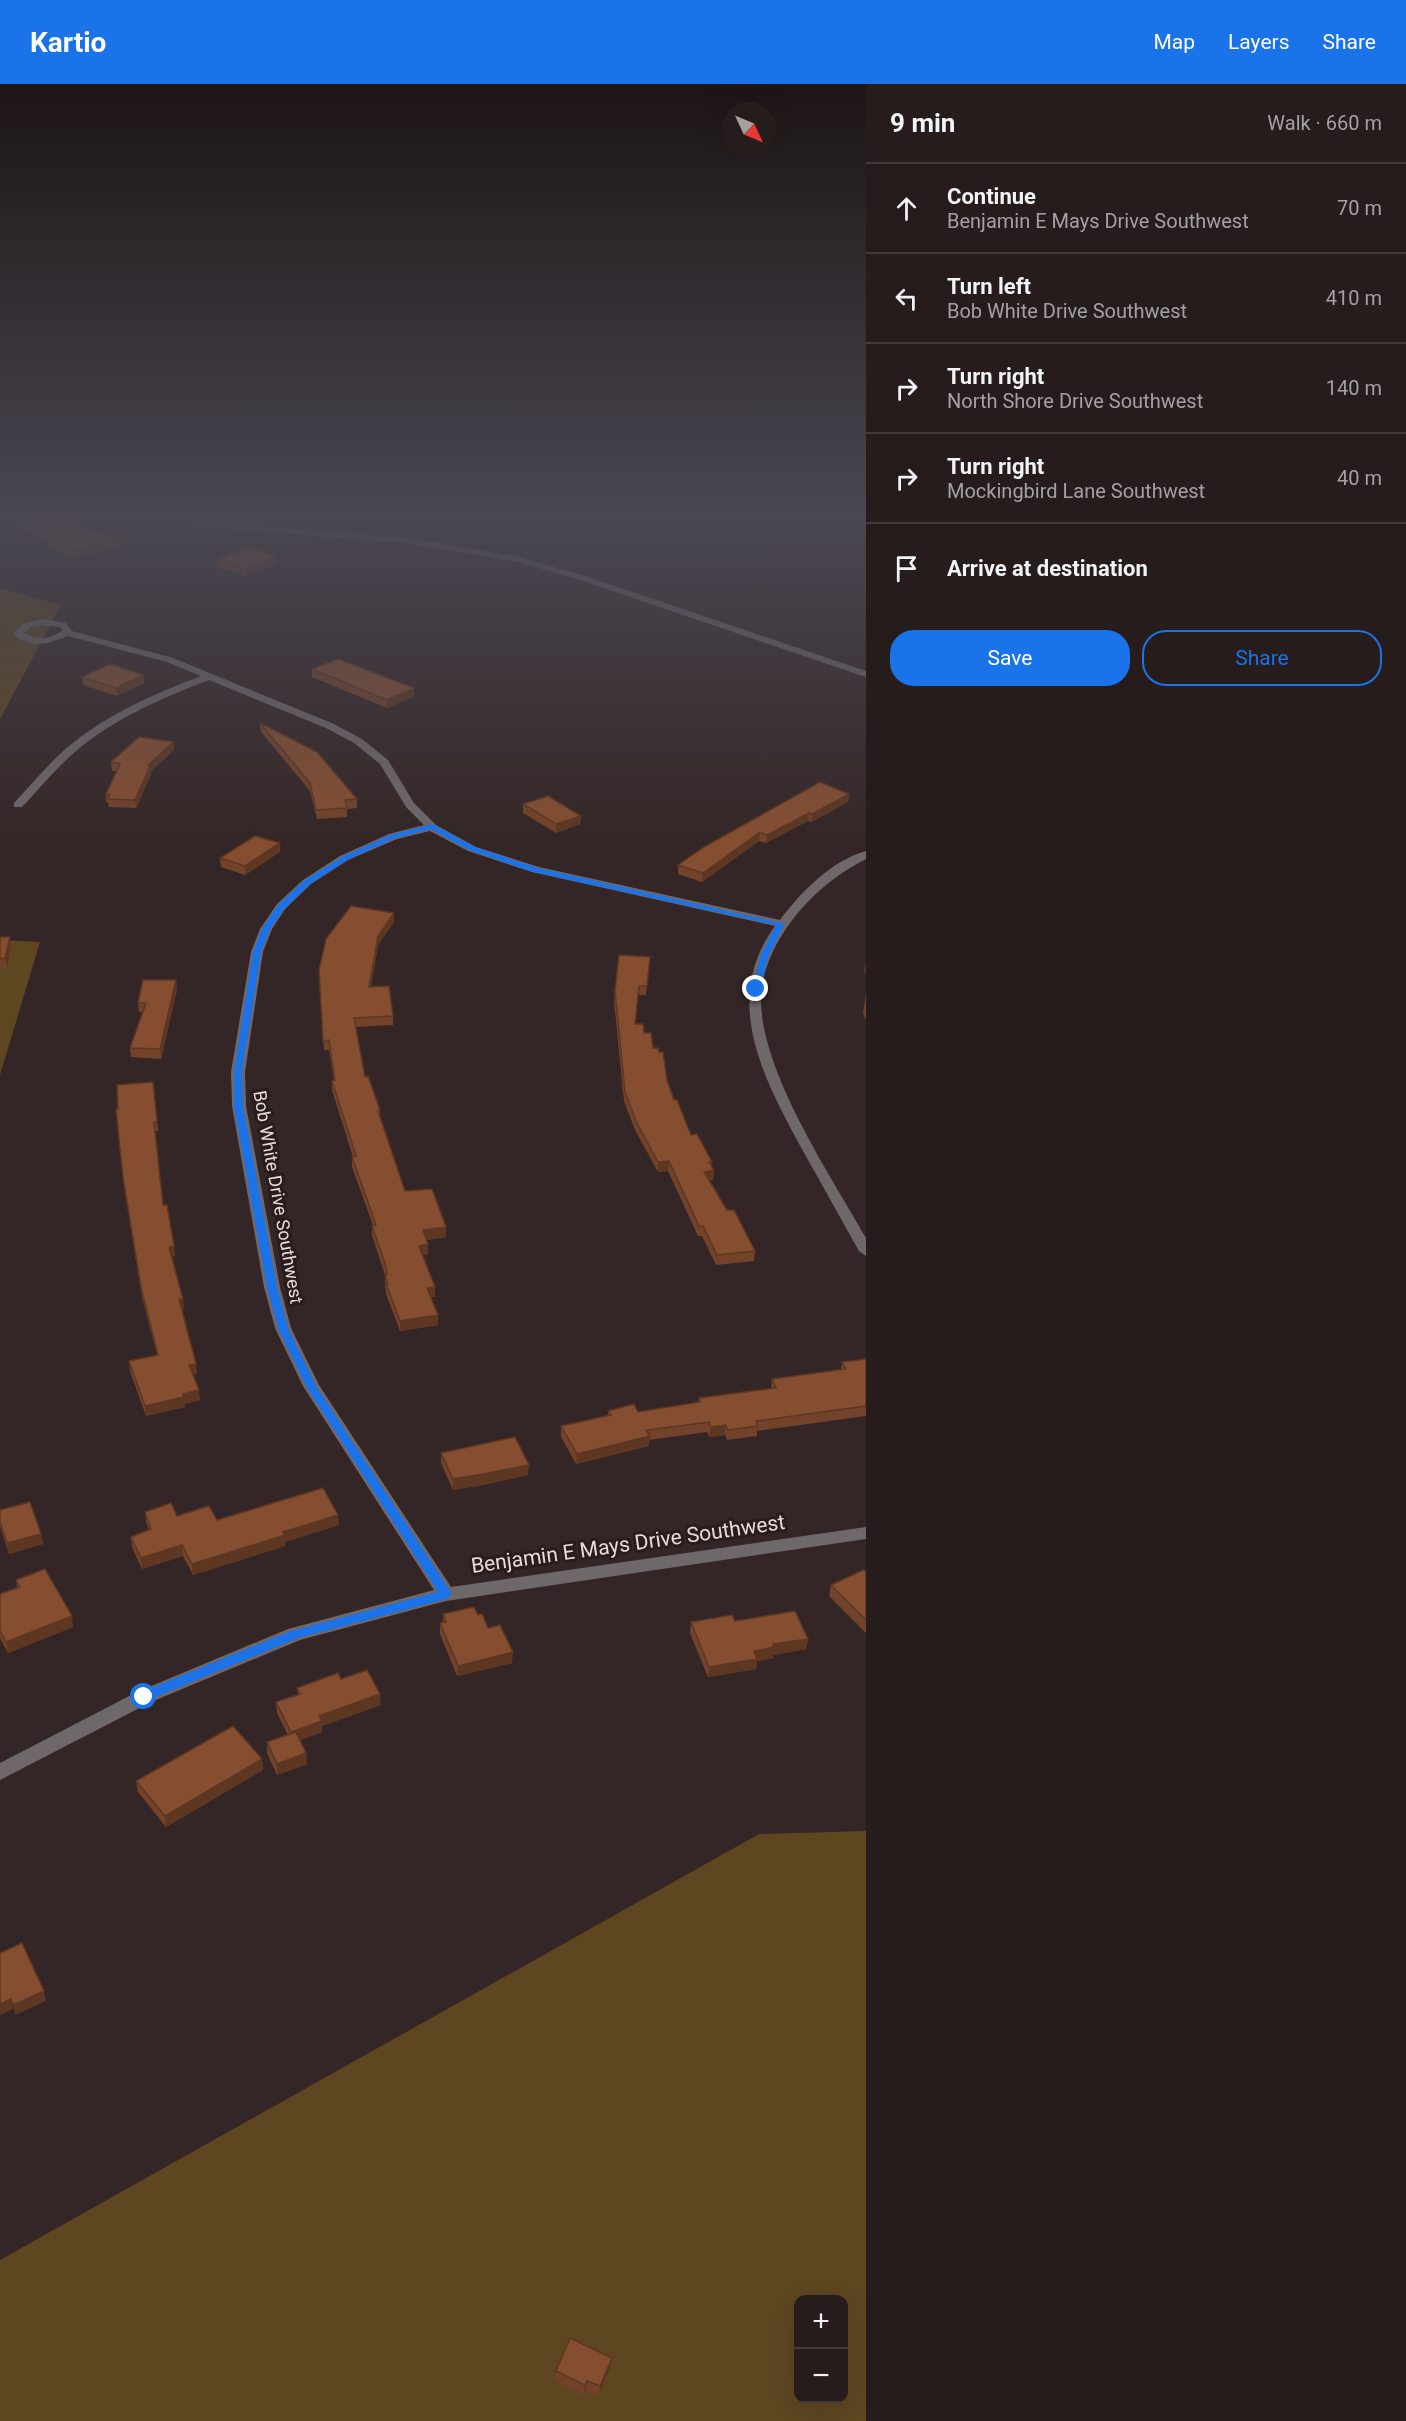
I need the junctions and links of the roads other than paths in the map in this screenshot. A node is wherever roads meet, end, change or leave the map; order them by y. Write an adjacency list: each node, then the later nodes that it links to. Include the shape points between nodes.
1 (716, 623): 3 (street)
2 (67, 633): 4 (street, via 170,660)
3 (866, 674)
4 (210, 676): 5 (street, via 106,724 72,748); 6 (street, via 358,741 384,762 410,805)
5 (18, 805)
6 (432, 826): 8 (street, via 472,849 536,870); 11 (street, Bob White Drive Southwest, via 393,836 344,858 307,882 281,907 257,952 238,1072 239,1106 283,1328 311,1386)
7 (866, 854): 8 (street, via 811,891)
8 (781, 924): 9 (street, via 764,957 756,989 756,1023 764,1060)
9 (866, 1251)
10 (866, 1533): 11 (street, Benjamin E Mays Drive Southwest)
11 (446, 1594): 12 (street, Benjamin E Mays Drive Southwest, via 285,1639 144,1697)
12 (0, 1772)

